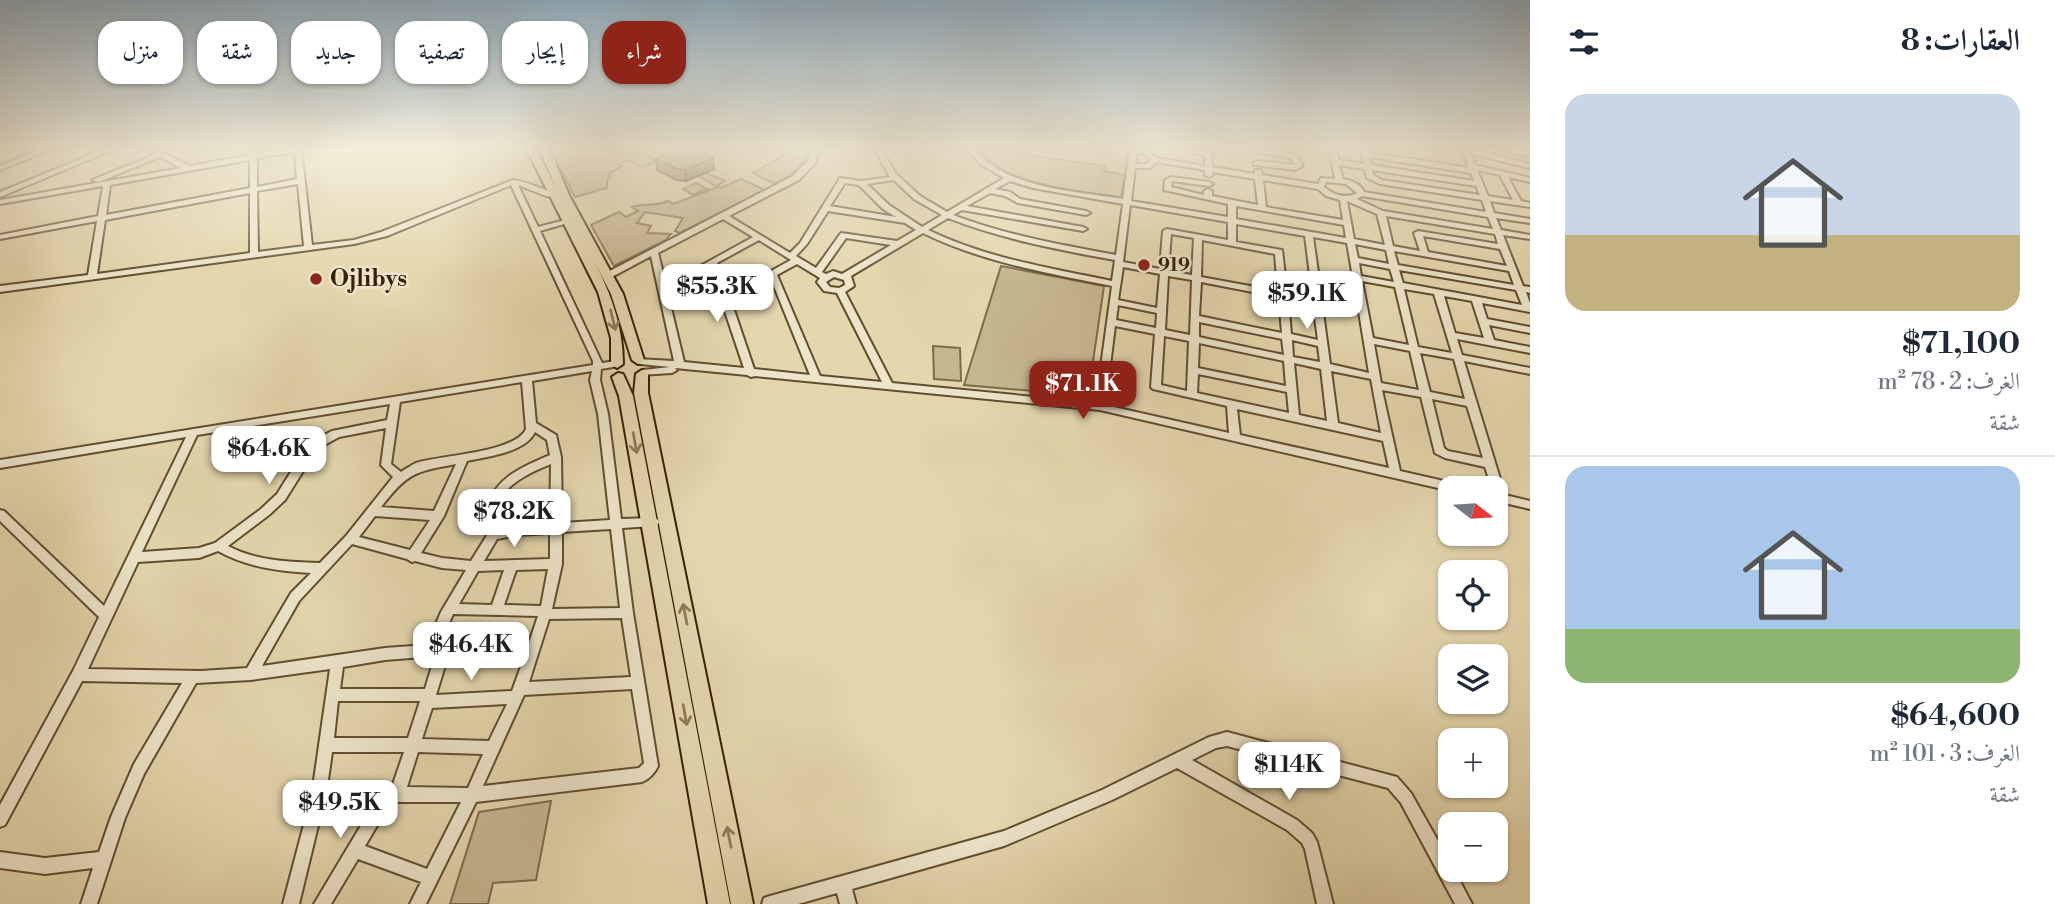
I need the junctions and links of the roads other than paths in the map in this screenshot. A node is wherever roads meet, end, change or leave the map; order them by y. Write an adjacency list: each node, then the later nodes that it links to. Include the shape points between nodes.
1 (67, 190): 31 (street)
2 (106, 190): 45 (street)
3 (247, 190): 45 (street)
4 (253, 190): 70 (street)
5 (303, 190): 65 (street)
6 (493, 190): 65 (street, via 384,234)
7 (517, 190): 53 (street)
8 (542, 190): 27 (street)
9 (556, 190): 27 (main road)
10 (773, 190): 43 (street)
11 (837, 190): 37 (street)
12 (868, 190): 49 (street)
13 (910, 190): 41 (street)
14 (988, 190): 36 (street); 39 (street, via 1018,201)
15 (1056, 190): 26 (street)
16 (1129, 190): 32 (street)
17 (1176, 190): 28 (street)
18 (1209, 190): 28 (street)
19 (1260, 190): 38 (street)
20 (1325, 190): 29 (street)
21 (1358, 190): 25 (street)
22 (1435, 190): 30 (street)
23 (1481, 190): 30 (street)
24 (1512, 190): 34 (street)
25 (1361, 194): 29 (street); 42 (street)
26 (1089, 196): 32 (street); 39 (street)
27 (559, 197): 46 (main road)
28 (1208, 198): 33 (street)
29 (1347, 198): 40 (street); 50 (street)
30 (1484, 198): 34 (street); 42 (street)
31 (0, 202)
32 (1127, 202): 47 (street); 73 (street)
33 (1233, 203): 38 (street); 47 (street)
34 (1519, 204): 35 (street)
35 (1530, 205)
36 (960, 206): 41 (street); 52 (street)
37 (826, 208): 49 (street); 71 (street)
38 (1262, 208): 50 (street)
39 (1086, 213): 52 (street)
40 (1381, 213): 44 (street); 66 (street)
41 (947, 214): 51 (street); 68 (street, via 1004,235)
42 (1491, 214): 48 (street); 54 (street)
43 (724, 216): 59 (street); 67 (street)
44 (1413, 218): 54 (street); 55 (street)
45 (102, 219): 58 (street); 80 (street)
46 (572, 220): 53 (street); 81 (main road); 112 (main road, one-way to 112, via 614,320)
47 (1232, 220): 56 (street); 62 (street)
48 (1530, 221)
49 (908, 222): 51 (street)
50 (1347, 223): 61 (street)
51 (923, 229): 63 (street); 85 (street, via 996,257)
52 (1083, 229): 68 (street)
53 (536, 230): 120 (street)
54 (1497, 231): 60 (street); 64 (street)
55 (1418, 233): 64 (street); 69 (street)
56 (1309, 234): 61 (street); 95 (street)
57 (1198, 236): 62 (street); 77 (street, via 1165,232); 83 (street)
58 (0, 237)
59 (759, 237): 71 (street); 74 (street)
60 (1530, 237)
61 (1351, 241): 66 (street); 72 (street)
62 (1233, 242): 92 (street, via 1278,251)
63 (898, 244): 79 (street, via 844,235); 82 (street)
64 (1504, 247): 76 (street)
65 (308, 248): 70 (street)
66 (1390, 248): 69 (street); 75 (street)
67 (654, 251): 81 (street); 89 (street)
68 (1079, 251): 73 (street)
69 (1425, 254): 76 (street)
70 (254, 255): 80 (street)
71 (794, 258): 78 (street); 79 (street)
72 (1354, 260): 75 (street); 84 (street)
73 (1119, 261): 77 (street); 85 (street)
74 (713, 263): 89 (street); 94 (street)
75 (1394, 267): 86 (street); 88 (street)
76 (1513, 269): 88 (street)
77 (1163, 272): 83 (street); 99 (street)
78 (773, 274): 94 (street); 127 (street)
79 (821, 274): 82 (street); 90 (street, via 824,287)
80 (92, 276): 87 (street)
81 (607, 276): 111 (main road, via 622,307)
82 (845, 276): 90 (street, via 851,284)
83 (1196, 278): 92 (street); 100 (street)
84 (1358, 278): 86 (street); 98 (street)
85 (1116, 284): 96 (street)
86 (1398, 285): 91 (street); 113 (street)
87 (0, 289)
88 (1525, 289): 97 (street)
89 (663, 290): 117 (street)
90 (841, 291): 129 (street)
91 (1438, 292): 93 (street); 105 (street)
92 (1283, 295): 95 (street); 106 (street)
93 (1476, 299): 97 (street); 101 (street)
94 (725, 301): 125 (street)
95 (1318, 301): 98 (street); 110 (street)
96 (1114, 302): 99 (street); 102 (street)
97 (1529, 309)
98 (1363, 310): 108 (street)
99 (1160, 311): 104 (street)
100 (1194, 318): 106 (street); 107 (street)
101 (1483, 321): 103 (street); 109 (street)
102 (1111, 322): 104 (street); 137 (street)
103 (1530, 330)
104 (1159, 332): 107 (street); 132 (street, via 1155,386)
105 (1452, 335): 109 (street); 115 (street)
106 (1287, 337): 110 (street); 116 (street)
107 (1193, 339): 116 (street); 123 (street)
108 (1368, 340): 113 (street); 128 (street)
109 (1490, 342): 114 (street)
110 (1324, 344): 119 (street)
111 (632, 345): 112 (main road); 118 (main road)
112 (617, 347): 122 (main road)
113 (1414, 349): 115 (street); 133 (street)
114 (1530, 350)
115 (1458, 357): 124 (street); 136 (street)
116 (1289, 359): 119 (street); 130 (street)
117 (681, 366): 118 (street); 121 (street)
118 (641, 367): 121 (street); 122 (main road, via 625,359); 122 (main road, via 629,379); 131 (main road)
119 (1327, 367): 128 (street); 141 (street)
120 (594, 369): 122 (street); 126 (street); 159 (street)
121 (706, 369): 125 (street)
122 (616, 370): 131 (main road)
123 (1193, 370): 130 (street); 132 (street)
124 (1530, 371)
125 (751, 374): 127 (street)
126 (527, 379): 134 (street); 140 (street)
127 (817, 380): 129 (street)
128 (1375, 381): 133 (street); 144 (street)
129 (889, 386): 137 (street)
130 (1292, 390): 138 (street)
131 (633, 395): 158 (main road)
132 (1192, 395): 135 (street)
133 (1425, 395): 136 (street); 148 (street, via 1439,450)
134 (395, 400): 139 (street); 142 (street)
135 (1232, 404): 138 (street); 143 (street)
136 (1473, 404): 148 (street)
137 (1100, 407): 143 (street)
138 (1294, 418): 141 (street)
139 (391, 423): 151 (street, via 386,465); 163 (street, via 336,434 313,446 281,497)
140 (531, 425): 145 (street, via 527,438 518,444); 146 (street, via 550,436)
141 (1333, 426): 144 (street)
142 (193, 432): 147 (street); 164 (street)
143 (1235, 437): 149 (street)
144 (1388, 438): 149 (street)
145 (464, 457): 151 (street, via 417,467); 157 (street)
146 (556, 457): 160 (street); 161 (street, via 527,470 499,493)
147 (0, 464)
148 (1491, 464): 150 (street)
149 (1395, 474): 152 (street)
150 (1493, 476)
151 (401, 478): 155 (street)
152 (1438, 484)
153 (1508, 500): 154 (street)
154 (1530, 505)
155 (372, 511): 157 (street); 162 (street)
156 (0, 514): 174 (street)
157 (439, 516): 165 (street)
158 (658, 522): 159 (street); 202 (main road, one-way to 202); 203 (main road, one-way to 158)
159 (615, 524): 160 (street); 173 (street)
160 (556, 528): 161 (street); 166 (street)
161 (497, 534): 168 (street)
162 (350, 539): 165 (street); 169 (street)
163 (219, 546): 164 (street, via 199,553); 169 (street, via 259,563)
164 (134, 557): 174 (street)
165 (412, 557): 168 (street)
166 (556, 564): 167 (street); 172 (street)
167 (512, 565): 168 (street); 171 (street)
168 (473, 566): 170 (street)
169 (320, 568): 178 (street, via 295,597)
170 (449, 609): 171 (street); 175 (street)
171 (496, 610): 172 (street)
172 (546, 613): 173 (street); 176 (street)
173 (627, 613): 181 (street)
174 (106, 616): 179 (street)
175 (438, 649): 176 (street); 177 (street); 184 (street)
176 (531, 652): 182 (street)
177 (337, 662): 178 (street); 183 (street)
178 (251, 674): 180 (street)
179 (78, 675): 180 (street); 192 (street)
180 (193, 676): 194 (street, via 139,769)
181 (638, 683): 182 (street); 191 (street, via 651,758 647,772)
182 (518, 693): 184 (street); 187 (street)
183 (332, 695): 184 (street); 186 (street)
184 (428, 698): 185 (street)
185 (413, 744): 186 (street); 187 (street); 190 (street)
186 (325, 745): 189 (street)
187 (493, 748): 191 (street)
188 (1177, 760): 197 (street, via 1004,838); 206 (street, via 1307,838); 207 (street, via 1227,739 1392,782 1406,798)
189 (318, 794): 190 (street); 199 (street)
190 (392, 795): 191 (street); 193 (street)
191 (472, 795): 196 (street)
192 (0, 820)
193 (355, 850): 196 (street); 200 (street)
194 (103, 859): 195 (street, via 45,866); 198 (street)
195 (0, 860)
196 (431, 878): 201 (street)
197 (843, 885): 204 (street); 205 (street)
198 (89, 904)
199 (291, 904)
200 (322, 904)
201 (418, 904)
202 (719, 904)
203 (742, 904)
204 (770, 904)
205 (848, 904)
206 (1325, 904)
207 (1464, 904)

